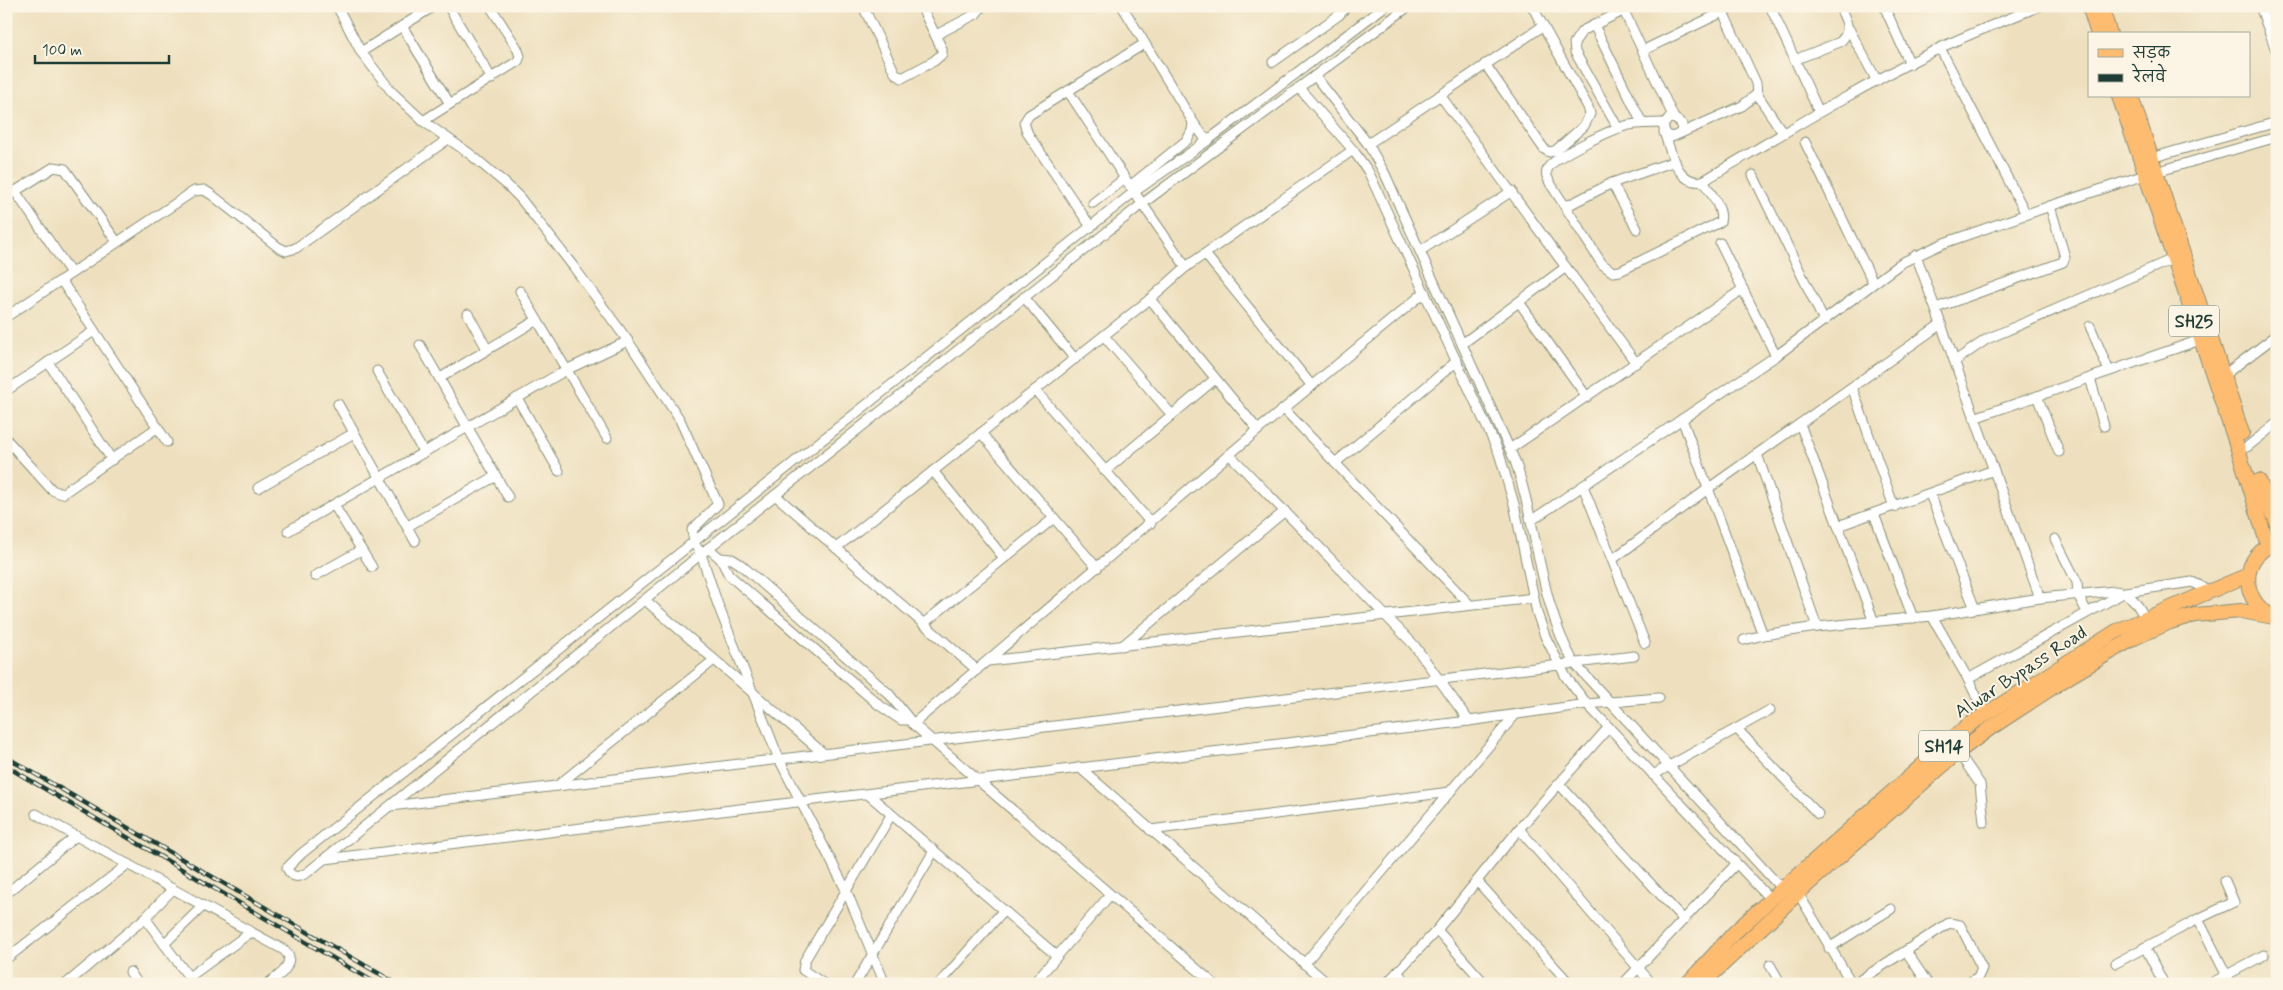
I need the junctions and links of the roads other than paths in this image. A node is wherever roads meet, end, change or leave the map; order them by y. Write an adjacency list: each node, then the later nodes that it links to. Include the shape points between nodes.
1 (336, 6): 36 (street)
2 (434, 6): 27 (street)
3 (448, 6): 43 (street)
4 (490, 6): 43 (street, via 520,56 512,67)
5 (862, 6): 32 (street, via 898,77 902,78 939,58 942,50)
6 (921, 6): 32 (street)
7 (982, 6): 32 (street, via 976,14)
8 (1122, 6): 33 (street)
9 (1347, 6): 39 (street)
10 (1409, 6): 42 (street)
11 (1532, 6): 28 (street)
12 (1633, 6): 22 (street)
13 (1734, 6): 23 (street)
14 (1770, 6): 38 (street)
15 (1839, 6): 29 (street)
16 (1884, 6): 41 (street)
17 (2040, 6): 34 (street)
18 (2089, 6): 30 (main road)
19 (2100, 6): 31 (main road)
20 (2260, 6): 25 (street)
21 (1380, 8): 64 (street)
22 (1624, 11): 26 (street); 35 (street)
23 (1723, 12): 35 (street); 47 (street, via 1756,83)
24 (2277, 19): 25 (street)
25 (2266, 23): 37 (street)
26 (1594, 25): 57 (street); 58 (street, via 1576,36 1575,52)
27 (402, 26): 36 (street); 51 (street)
28 (1543, 26): 40 (street); 40 (street, via 1590,114 1584,126 1555,151 1549,152 1541,145)
29 (1849, 29): 38 (street, via 1840,42); 44 (street)
30 (2097, 32)
31 (2109, 32)
32 (936, 35)
33 (1144, 44): 46 (street); 55 (street)
34 (1940, 48): 41 (street); 82 (street)
35 (1644, 50): 53 (street)
36 (361, 52): 54 (street, via 392,92)
37 (2277, 53)
38 (1794, 60): 52 (street)
39 (1273, 62)
40 (1485, 64): 48 (street)
41 (1910, 64): 44 (street)
42 (1315, 76): 45 (street); 66 (street)
43 (492, 79): 51 (street)
44 (1877, 81): 52 (street)
45 (1298, 88): 67 (street); 79 (street)
46 (1068, 91): 74 (street); 83 (street, via 1029,115 1024,128)
47 (1757, 94): 60 (street, via 1742,106); 61 (street)
48 (1440, 95): 66 (street); 76 (street)
49 (2120, 98): 70 (main road, SH25)
50 (2132, 98): 68 (main road, SH25)
51 (450, 104): 54 (street)
52 (1819, 112): 61 (street)
53 (1674, 118): 59 (street, via 1668,119); 60 (street, via 1682,124)
54 (423, 120): 63 (street)
55 (1193, 122): 64 (street); 74 (street, via 1186,140)
56 (2277, 122): 68 (street)
57 (1642, 123): 58 (street); 59 (street)
58 (1618, 128): 81 (street, via 1563,156 1548,169 1546,176)
59 (1664, 128): 60 (street, via 1672,137); 69 (street)
60 (1681, 133)
61 (1783, 133): 72 (street)
62 (2277, 137): 70 (street)
63 (448, 139): 85 (street, via 296,248 286,251 278,247 204,190 194,191); 113 (street, via 492,171 520,198)
64 (1207, 141): 74 (street)
65 (1805, 142): 95 (street)
66 (1368, 144): 87 (street)
67 (1353, 150): 88 (street); 98 (street, via 1378,190)
68 (2151, 158): 70 (main road, SH25)
69 (1675, 161): 72 (street, via 1688,181); 73 (street)
70 (2151, 174): 80 (street); 90 (main road, SH25); 126 (main road, SH25)
71 (1753, 175): 106 (street)
72 (1704, 181): 81 (street, via 1720,209 1720,222 1620,272 1613,272 1602,264)
73 (1612, 183): 81 (street); 84 (street)
74 (1130, 185): 78 (street); 79 (street); 83 (street)
75 (15, 191): 77 (street); 85 (street, via 54,167 66,168); 93 (street)
76 (1512, 191): 87 (street); 91 (street)
77 (6, 197)
78 (1093, 202)
79 (1142, 204): 92 (street); 99 (street)
80 (2050, 206): 82 (street); 102 (street, via 2065,257 2063,262)
81 (1565, 207)
82 (2026, 214): 89 (street)
83 (1090, 227): 178 (street)
84 (1637, 229)
85 (117, 242): 93 (street)
86 (1720, 243): 96 (street)
87 (1420, 252): 114 (street)
88 (1205, 254): 92 (street); 130 (street)
89 (1916, 255): 95 (street); 102 (street)
90 (2173, 259): 112 (main road, SH25); 120 (street, via 1987,339)
91 (1566, 266): 101 (street); 122 (street)
92 (1186, 267): 100 (street)
93 (71, 273): 94 (street)
94 (61, 280): 104 (street); 109 (street)
95 (1874, 282): 106 (street)
96 (1743, 290): 117 (street); 122 (street)
97 (520, 291): 105 (street)
98 (1425, 292): 119 (street); 130 (street)
99 (1024, 297): 118 (street); 171 (street)
100 (1150, 299): 111 (street); 129 (street)
101 (1519, 302): 114 (street); 135 (street)
102 (1936, 308): 107 (street)
103 (468, 314): 116 (street)
104 (6, 318)
105 (537, 320): 116 (street); 123 (street)
106 (1824, 321): 117 (street)
107 (1941, 324): 120 (street); 131 (street)
108 (2090, 326): 125 (street)
109 (94, 331): 121 (street); 145 (street)
110 (2277, 335): 126 (street)
111 (1104, 336): 118 (street); 139 (street)
112 (2200, 340): 125 (street); 189 (main road, SH25)
113 (628, 341): 123 (street); 173 (street, via 680,420)
114 (1462, 344): 154 (street)
115 (420, 345): 127 (street)
116 (487, 349): 127 (street)
117 (1776, 356): 141 (street)
118 (1075, 359): 132 (street)
119 (1457, 361): 160 (street); 203 (street, via 1499,452)
120 (1955, 361): 140 (street)
121 (48, 362): 133 (street); 159 (street)
122 (1636, 363): 135 (street)
123 (566, 370): 136 (street); 150 (street)
124 (377, 371): 156 (street)
125 (2109, 372): 128 (street)
126 (2224, 375): 153 (main road, SH25)
127 (440, 378): 146 (street)
128 (2090, 378): 134 (street); 144 (street)
129 (1215, 379): 139 (street); 147 (street)
130 (1312, 386): 138 (street)
131 (1852, 387): 143 (street); 175 (street)
132 (1035, 390): 149 (street); 163 (street)
133 (6, 391)
134 (2037, 396): 140 (street); 155 (street)
135 (1587, 397): 154 (street)
136 (517, 398): 146 (street); 164 (street)
137 (338, 404): 148 (street)
138 (1284, 409): 147 (street); 160 (street)
139 (1172, 415): 163 (street)
140 (1974, 418): 161 (street)
141 (1682, 419): 167 (street); 169 (street)
142 (2277, 423): 153 (street)
143 (1800, 424): 157 (street); 184 (street)
144 (2104, 426)
145 (158, 427): 152 (street); 159 (street)
146 (468, 427): 156 (street); 165 (street)
147 (1258, 430): 158 (street)
148 (354, 433): 166 (street); 168 (street)
149 (981, 433): 162 (street); 179 (street)
150 (607, 438)
151 (6, 439): 159 (street, via 47,486 58,493 67,491)
152 (167, 442)
153 (2246, 446): 182 (main road, SH25)
154 (1510, 449): 180 (street, via 1526,492)
155 (2059, 452)
156 (424, 453): 166 (street)
157 (1757, 454): 169 (street); 216 (street)
158 (1230, 455): 176 (street); 181 (street)
159 (112, 460)
160 (1335, 463): 206 (street)
161 (1994, 470): 170 (street); 204 (street)
162 (933, 471): 190 (street); 194 (street)
163 (1105, 471): 181 (street)
164 (559, 472)
165 (496, 476): 172 (street); 183 (street)
166 (380, 478): 174 (street); 183 (street)
167 (1583, 486): 180 (street); 195 (street)
168 (258, 488)
169 (1708, 488): 195 (street); 217 (street)
170 (1930, 494): 175 (street); 207 (street)
171 (775, 495): 190 (street); 192 (street)
172 (508, 497)
173 (718, 504): 178 (street); 188 (street, via 692,530)
174 (334, 505): 185 (street); 191 (street)
175 (1894, 507): 177 (street)
176 (1285, 511): 209 (street); 220 (street)
177 (1874, 514): 184 (street); 212 (street)
178 (728, 516): 188 (street)
179 (1054, 518): 194 (street); 197 (street)
180 (1532, 520): 224 (street, via 1553,619)
181 (1151, 522): 197 (street)
182 (2277, 523)
183 (408, 526): 187 (street)
184 (1838, 526): 214 (street)
185 (288, 531)
186 (2055, 539): 202 (street, via 2077,582)
187 (416, 541)
188 (694, 543): 192 (street); 262 (street, via 287,868 294,877 300,877)
189 (2273, 545): 198 (main road, SH25, via 2258,553)
190 (836, 548): 215 (street)
191 (361, 550): 196 (street); 199 (street)
192 (704, 551): 193 (street); 205 (street); 229 (street)
193 (720, 558): 237 (street, via 729,575 879,705 901,720); 237 (street, via 740,564 889,694)
194 (1004, 558): 215 (street)
195 (1613, 559): 219 (street)
196 (372, 567)
197 (1097, 568): 223 (street)
198 (2248, 575): 200 (main road, Alwar Bypass Road / SH14); 211 (main road, via 2253,601 2262,611)
199 (315, 576)
200 (2209, 590): 201 (street, via 2192,582); 213 (main road, Alwar Bypass Road / SH14)
201 (2124, 592): 202 (street); 208 (street); 213 (street)
202 (2078, 595): 204 (street); 208 (street)
203 (1534, 598): 206 (street); 225 (street, via 1545,636)
204 (2040, 598): 207 (street)
205 (644, 600): 222 (street); 253 (street)
206 (1470, 605): 209 (street)
207 (1975, 609): 210 (street)
208 (2087, 612): 228 (street)
209 (1386, 614): 220 (street); 227 (street)
210 (1932, 616): 212 (street); 228 (street)
211 (2275, 617): 241 (main road, Alwar Bypass Road / SH14, via 2217,612 2195,615 2149,631 2070,676)
212 (1913, 618): 214 (street)
213 (2145, 618): 234 (main road, Alwar Bypass Road / SH14, via 2071,659)
214 (1874, 622): 216 (street)
215 (923, 624): 226 (street)
216 (1818, 627): 217 (street)
217 (1763, 635): 218 (street)
218 (1744, 640)
219 (1645, 643)
220 (1122, 646): 223 (street)
221 (1634, 656): 224 (street)
222 (714, 660): 229 (street); 249 (street)
223 (988, 661): 226 (street)
224 (1574, 663): 225 (street); 231 (street)
225 (1559, 665): 227 (street); 232 (street)
226 (977, 670): 237 (street)
227 (1438, 678): 236 (street); 240 (street)
228 (1968, 679): 234 (street)
229 (752, 692): 242 (street); 243 (street)
230 (1659, 698): 231 (street)
231 (1609, 702): 232 (street); 245 (street)
232 (1587, 704): 235 (street); 238 (street)
233 (1770, 710): 239 (street)
234 (1985, 714): 268 (main road, Alwar Bypass Road / SH14, via 1944,746)
235 (1515, 715): 236 (street); 250 (street)
236 (1469, 721): 244 (street)
237 (911, 722): 240 (street)
238 (1609, 727): 246 (street); 248 (street)
239 (1737, 729): 245 (street); 255 (street)
240 (932, 740): 242 (street); 247 (street)
241 (1958, 752): 257 (street, via 1980,784); 270 (main road, Alwar Bypass Road / SH14)
242 (824, 753): 243 (street)
243 (779, 759): 249 (street); 252 (street)
244 (1079, 767): 247 (street); 259 (street)
245 (1668, 767): 246 (street); 268 (street)
246 (1653, 775): 264 (street)
247 (976, 780): 251 (street); 272 (street)
248 (1559, 784): 258 (street); 278 (street)
249 (557, 786): 253 (street)
250 (1450, 792): 259 (street); 290 (street)
251 (869, 795): 252 (street); 256 (street)
252 (800, 801): 262 (street); 269 (street)
253 (391, 806): 262 (street)
254 (36, 814): 260 (street)
255 (1818, 814)
256 (891, 815): 261 (street); 269 (street)
257 (1984, 822)
258 (1519, 829): 265 (street); 293 (street)
259 (1150, 830): 290 (street)
260 (76, 836): 263 (street); 271 (street)
261 (934, 851): 276 (street); 286 (street)
262 (324, 859)
263 (128, 864): 267 (street); 289 (street)
264 (1736, 864): 273 (street); 278 (street)
265 (1477, 881): 280 (street); 312 (street)
266 (2225, 881): 279 (street, via 2234,902)
267 (173, 889): 274 (street); 277 (street)
268 (1782, 889): 273 (main road, Alwar Bypass Road / SH14)
269 (846, 890): 286 (street); 302 (street, via 804,960 803,970)
270 (1798, 893): 284 (street); 316 (main road, Alwar Bypass Road / SH14)
271 (6, 894)
272 (1110, 895): 288 (street); 307 (street)
273 (1771, 900): 315 (main road, Alwar Bypass Road / SH14, via 1735,932)
274 (204, 906): 281 (street); 282 (street)
275 (1892, 909): 284 (street)
276 (1004, 910): 288 (street); 305 (street)
277 (145, 918): 282 (street); 296 (street)
278 (1683, 919): 293 (street)
279 (2198, 919): 283 (street); 298 (street)
280 (1437, 930): 295 (street); 311 (street)
281 (251, 932): 297 (street); 301 (street, via 289,956 289,965)
282 (164, 944): 297 (street)
283 (2145, 947): 291 (street); 321 (street)
284 (1829, 948): 318 (street)
285 (1906, 951): 318 (street); 319 (street); 320 (street, via 1949,923 1960,925 1982,968 1978,977)
286 (872, 954): 303 (street); 304 (street)
287 (2264, 955): 298 (street)
288 (1057, 956): 306 (street)
289 (6, 959)
290 (1304, 964): 308 (street)
291 (2116, 964)
292 (1770, 965): 317 (street)
293 (1637, 967): 313 (street); 314 (street)
294 (130, 972): 300 (street)
295 (1397, 972): 309 (street); 310 (street)
296 (77, 980): 299 (street)
297 (191, 980)
298 (2229, 980): 322 (street)
299 (66, 984)
300 (138, 984)
301 (267, 984)
302 (824, 984)
303 (855, 984)
304 (885, 984)
305 (939, 984)
306 (1034, 984)
307 (1214, 984)
308 (1328, 984)
309 (1386, 984)
310 (1407, 984)
311 (1485, 984)
312 (1570, 984)
313 (1623, 984)
314 (1652, 984)
315 (1686, 984)
316 (1702, 984)
317 (1782, 984)
318 (1853, 984)
319 (1928, 984)
320 (1967, 984)
321 (2164, 984)
322 (2210, 984)

